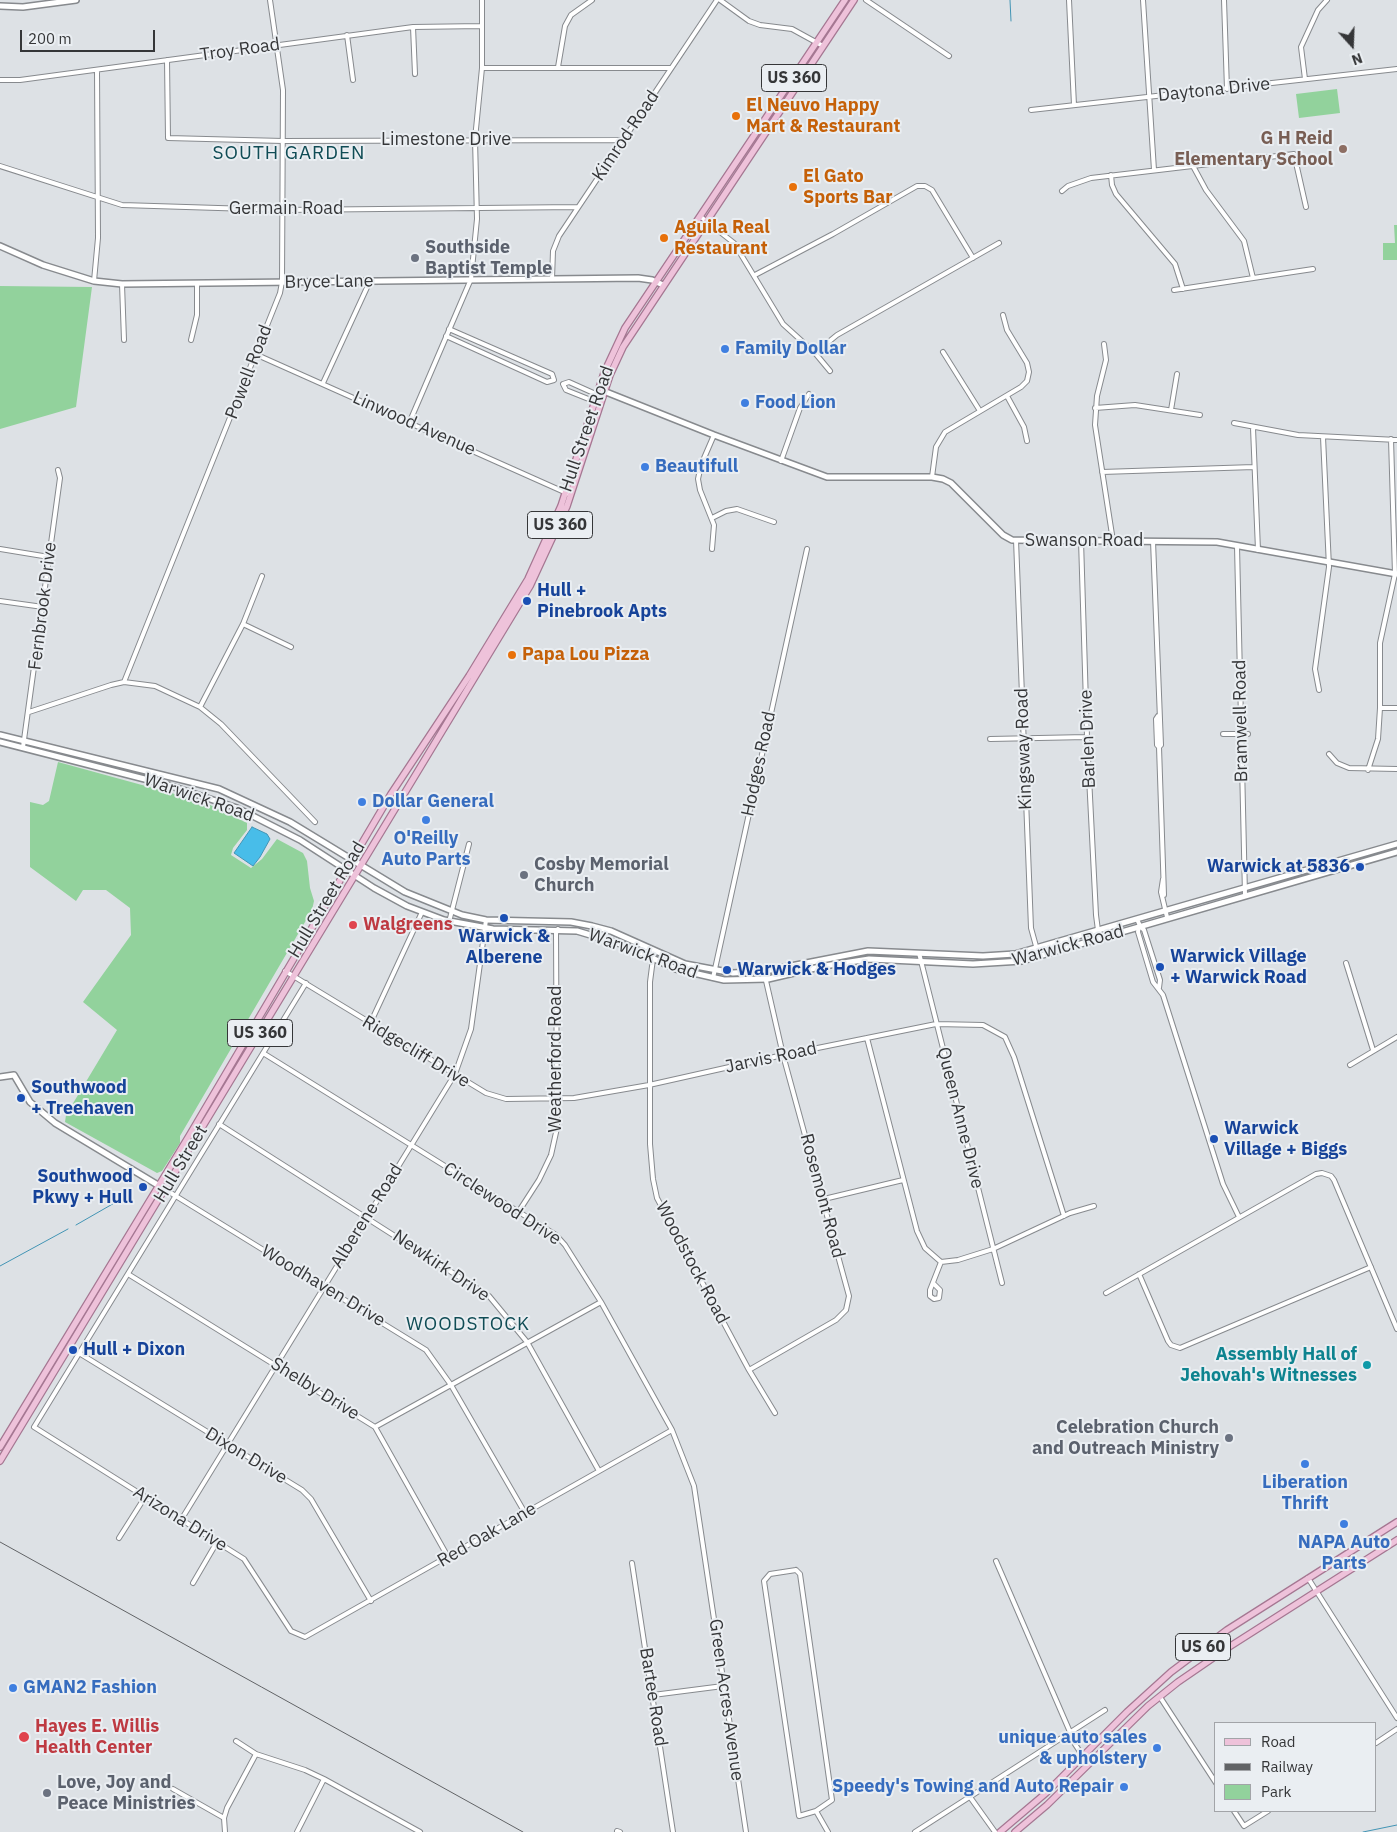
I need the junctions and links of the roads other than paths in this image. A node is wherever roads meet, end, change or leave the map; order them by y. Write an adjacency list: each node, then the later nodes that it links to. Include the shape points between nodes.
1 (76, 0): 13 (main road, via 23,7)
2 (270, 0): 17 (street, Powell Road)
3 (482, 0): 14 (street)
4 (592, 0): 21 (street, via 571,15 565,26)
5 (718, 0): 18 (street, via 749,21 792,29); 23 (street, Kimrod Road)
6 (845, 0): 18 (main road, Hull Street Road / US 360)
7 (854, 0): 18 (main road, Hull Street Road / US 360)
8 (866, 0): 19 (street)
9 (1069, 0): 32 (street)
10 (1143, 0): 31 (street)
11 (1224, 0): 30 (street)
12 (1327, 0): 27 (street, via 1318,10 1301,47)
13 (0, 6)
14 (482, 26): 15 (street, Troy Road); 22 (street)
15 (413, 27): 16 (street, Troy Road); 26 (street)
16 (347, 35): 17 (street, Troy Road); 29 (street)
17 (277, 44): 20 (street, Troy Road); 36 (street, Powell Road, via 282,76)
18 (820, 45): 47 (main road, Hull Street Road / US 360)
19 (949, 56)
20 (167, 60): 25 (street, Troy Road); 36 (street, Limestone Drive, via 168,138)
21 (558, 67): 22 (street); 23 (street)
22 (482, 68): 34 (street)
23 (671, 68): 35 (street, Kimrod Road)
24 (1397, 69): 27 (street, Daytona Drive)
25 (97, 70): 28 (street, Troy Road); 42 (street)
26 (415, 74)
27 (1305, 79): 30 (street, Daytona Drive)
28 (0, 80)
29 (353, 80)
30 (1227, 89): 31 (street, Daytona Drive)
31 (1149, 97): 32 (street, Daytona Drive); 39 (street)
32 (1074, 105): 33 (street, Daytona Drive)
33 (1031, 110)
34 (475, 139): 35 (street, Limestone Drive); 36 (street, Limestone Drive); 45 (street)
35 (622, 140): 43 (street, Kimrod Road)
36 (283, 141): 46 (street, Powell Road)
37 (0, 166): 42 (street, Germain Road)
38 (1193, 166): 39 (street); 44 (street, via 1294,154); 54 (street, via 1206,190 1244,241)
39 (1154, 170): 40 (street)
40 (1111, 175): 41 (street, via 1091,178); 63 (street, via 1116,194 1175,264)
41 (1062, 191)
42 (98, 197): 46 (street, Germain Road, via 122,205); 56 (street)
43 (578, 207): 45 (street, Germain Road); 53 (street, Kimrod Road, via 553,251)
44 (1306, 207)
45 (477, 208): 46 (street, Germain Road); 55 (street)
46 (282, 210): 58 (street, Powell Road)
47 (704, 218): 52 (street, via 734,243); 59 (main road, Hull Street Road / US 360); 62 (main road, Hull Street Road / US 360)
48 (999, 243): 50 (street)
49 (0, 246): 56 (main road, Bryce Lane, via 43,265)
50 (973, 258): 52 (street, via 932,190 917,186); 72 (street, via 837,335)
51 (1313, 269): 54 (street)
52 (755, 275): 72 (street, via 783,324)
53 (552, 278): 55 (main road, Bryce Lane); 59 (main road, Bryce Lane, via 638,278)
54 (1253, 278): 63 (street)
55 (471, 279): 57 (main road, Bryce Lane); 66 (street)
56 (94, 281): 60 (main road, Bryce Lane)
57 (370, 281): 58 (main road, Bryce Lane); 76 (street)
58 (282, 282): 61 (main road, Bryce Lane); 73 (street, Powell Road)
59 (657, 282): 62 (main road, Bryce Lane); 77 (main road, Hull Street Road / US 360, via 625,328 611,357)
60 (122, 284): 61 (main road, Bryce Lane); 68 (street)
61 (198, 284): 69 (street, via 197,315)
62 (664, 285): 77 (main road, Hull Street Road / US 360, via 623,347)
63 (1183, 289): 64 (street)
64 (1174, 290)
65 (1003, 315): 79 (street, via 1005,326 1029,372 1025,384)
66 (449, 329): 67 (street); 67 (street, via 552,374 554,380 548,382)
67 (446, 336): 85 (street)
68 (124, 340)
69 (191, 340)
70 (1104, 344): 81 (street, via 1106,360)
71 (943, 352): 83 (street)
72 (816, 353): 74 (street)
73 (255, 354): 76 (street, Linwood Avenue); 118 (street, Powell Road)
74 (830, 372)
75 (1178, 374): 82 (street)
76 (323, 383): 85 (street, Linwood Avenue)
77 (601, 393): 80 (main road, Hull Street Road / US 360); 80 (street, via 569,382 564,384 566,390); 88 (main road, Swanson Road)
78 (809, 394): 93 (street, via 800,408)
79 (1007, 396): 83 (street); 92 (street, via 1024,427)
80 (598, 403): 98 (main road, Hull Street Road / US 360)
81 (1095, 408): 82 (street, via 1136,405); 96 (street)
82 (1171, 410): 84 (street)
83 (980, 411): 97 (street, via 941,437 934,452)
84 (1200, 415)
85 (410, 421): 98 (street, Linwood Avenue)
86 (1234, 424): 87 (street)
87 (1253, 428): 89 (street); 94 (street)
88 (714, 435): 93 (main road, Swanson Road); 99 (street, via 698,478)
89 (1323, 437): 90 (street); 111 (street)
90 (1391, 439): 91 (street); 112 (street)
91 (1397, 440)
92 (1027, 441)
93 (781, 461): 97 (main road, Swanson Road, via 833,478)
94 (1254, 467): 96 (street); 109 (street)
95 (58, 470): 110 (street, Fernbrook Drive, via 60,478)
96 (1102, 472): 103 (street)
97 (932, 477): 101 (main road, Swanson Road, via 952,483 1003,535)
98 (568, 493): 141 (main road, Hull Street Road / US 360, via 512,608); 142 (main road, Hull Street Road / US 360, via 552,543 530,586)
99 (712, 518): 100 (street, via 737,509); 107 (street, via 715,532)
100 (774, 522)
101 (1016, 540): 102 (main road, Swanson Road); 130 (street, Kingsway Road)
102 (1081, 540): 103 (main road, Swanson Road); 128 (street, Barlen Drive)
103 (1113, 541): 104 (main road, Swanson Road)
104 (1153, 541): 105 (main road, Swanson Road, via 1217,542); 147 (street, via 1156,736)
105 (1237, 546): 109 (main road, Swanson Road); 125 (street, Bramwell Road)
106 (0, 549): 110 (street)
107 (712, 549)
108 (807, 549): 167 (street, Hodges Road)
109 (1258, 550): 111 (main road, Swanson Road)
110 (49, 556): 115 (street, Fernbrook Drive)
111 (1328, 561): 112 (main road, Swanson Road); 119 (street, via 1315,669)
112 (1396, 574): 121 (street, via 1380,643)
113 (262, 576): 116 (street)
114 (0, 601): 115 (street)
115 (43, 607): 123 (street, Fernbrook Drive)
116 (243, 624): 117 (street); 120 (street)
117 (291, 647)
118 (124, 682): 120 (street, via 155,686); 123 (street)
119 (1319, 690)
120 (200, 707): 137 (street, via 221,724)
121 (1380, 708): 122 (street); 135 (street, via 1378,739)
122 (1397, 708)
123 (29, 712): 131 (street, Fernbrook Drive)
124 (1223, 734): 125 (street)
125 (1242, 734): 126 (street); 145 (street, Bramwell Road)
126 (1248, 734)
127 (0, 735): 131 (main road, Warwick Road)
128 (1087, 737): 130 (street); 157 (street, Barlen Drive)
129 (990, 738): 130 (street)
130 (1023, 738): 159 (street, Kingsway Road, via 1031,928)
131 (25, 741): 133 (street, Fernbrook Drive); 141 (main road, Warwick Road, via 219,789 290,822)
132 (0, 742): 133 (main road, Warwick Road)
133 (23, 748): 143 (main road, Warwick Road, via 168,785 237,808 300,840)
134 (1329, 754): 135 (street, via 1343,766)
135 (1368, 770): 136 (street)
136 (1397, 770)
137 (315, 822)
138 (468, 844): 148 (street)
139 (1397, 844): 145 (main road, Warwick Road)
140 (1397, 852): 146 (main road, Warwick Road)
141 (351, 859): 142 (main road, Warwick Road); 143 (main road, Hull Street Road / US 360)
142 (362, 866): 144 (main road, Hull Street / US 360); 148 (main road, Warwick Road, via 405,892)
143 (345, 869): 144 (main road, Warwick Road); 166 (main road, Hull Street Road / US 360)
144 (356, 876): 149 (main road, Warwick Road); 169 (main road, Hull Street / US 360)
145 (1245, 887): 146 (street, Bramwell Road); 147 (main road, Warwick Road)
146 (1245, 895): 151 (main road, Warwick Road)
147 (1166, 910): 150 (main road, Warwick Road); 151 (street)
148 (452, 911): 152 (main road, Warwick Road); 153 (street)
149 (422, 912): 153 (main road, Warwick Road); 174 (street)
150 (1137, 918): 154 (street); 157 (main road, Warwick Road)
151 (1167, 918): 154 (main road, Warwick Road)
152 (486, 920): 155 (street, Alberene Road); 160 (main road, Warwick Road, via 571,922 610,931)
153 (449, 922): 155 (main road, Warwick Road)
154 (1140, 926): 158 (main road, Warwick Road); 173 (street, via 1160,980); 173 (street, via 1138,932 1153,982)
155 (484, 928): 156 (main road, Warwick Road); 182 (street, Alberene Road, via 471,1029)
156 (558, 929): 163 (main road, Warwick Road, via 602,937); 185 (street, Weatherford Road)
157 (1098, 930): 158 (street, Barlen Drive); 159 (main road, Warwick Road)
158 (1099, 938): 162 (main road, Warwick Road)
159 (1036, 950): 161 (main road, Warwick Road, via 999,956); 162 (street, Kingsway Road)
160 (654, 951): 163 (street, Woodstock Road); 167 (main road, Warwick Road)
161 (919, 952): 164 (street, Queen Anne Drive); 168 (main road, Warwick Road, via 852,953)
162 (1039, 957): 164 (main road, Warwick Road, via 991,964)
163 (653, 959): 170 (main road, Warwick Road, via 676,969); 184 (street, Woodstock Road)
164 (921, 960): 171 (main road, Warwick Road, via 885,958 853,961); 175 (street, Queen Anne Drive)
165 (1346, 963): 178 (street)
166 (285, 971): 169 (street, Ridgecliff Drive); 189 (main road, Hull Street / US 360)
167 (715, 971): 168 (main road, Warwick Road); 170 (street, Hodges Road)
168 (764, 972): 171 (street, Rosemont Road)
169 (295, 976): 172 (street, Ridgecliff Drive); 190 (main road, Hull Street / US 360)
170 (713, 978): 171 (main road, Warwick Road)
171 (766, 979): 180 (street, Rosemont Road)
172 (306, 983): 174 (street, Ridgecliff Drive); 179 (street)
173 (1159, 988): 197 (street, via 1223,1184)
174 (370, 1024): 182 (street, Ridgecliff Drive)
175 (936, 1024): 177 (street, Jarvis Road); 196 (street, Jarvis Road, via 983,1025 1005,1037); 198 (street, Queen Anne Drive)
176 (1397, 1037): 178 (street)
177 (867, 1038): 180 (street, Jarvis Road); 188 (street)
178 (1374, 1050): 181 (street)
179 (263, 1053): 186 (street); 187 (street, Circlewood Drive)
180 (783, 1055): 184 (street, Jarvis Road); 192 (street, Rosemont Road)
181 (1350, 1065)
182 (455, 1074): 185 (street, Ridgecliff Drive, via 506,1099); 187 (street, Alberene Road)
183 (0, 1077): 189 (main road, Woodhaven Drive, via 14,1075 30,1102 43,1114)
184 (649, 1085): 185 (street, Jarvis Road); 212 (street, Woodstock Road, via 650,1152 657,1198)
185 (558, 1098): 194 (street, Weatherford Road, via 557,1128 551,1155)
186 (219, 1124): 191 (street); 195 (street, Newkirk Drive)
187 (410, 1146): 194 (street, Circlewood Drive); 195 (street, Alberene Road)
188 (903, 1180): 192 (street); 199 (street, via 917,1231 925,1248)
189 (158, 1186): 190 (main road, Woodhaven Drive); 218 (main road, Hull Street / US 360)
190 (166, 1190): 191 (street, Woodhaven Drive); 219 (main road, Hull Street / US 360)
191 (175, 1196): 201 (street); 205 (street, Woodhaven Drive)
192 (824, 1199): 212 (street, Rosemont Road, via 849,1296 846,1310 836,1320)
193 (1094, 1206): 196 (street)
194 (519, 1211): 207 (street, Circlewood Drive, via 566,1245)
195 (367, 1216): 205 (street, Alberene Road); 209 (street, Newkirk Drive, via 489,1296)
196 (1064, 1216): 198 (street)
197 (1239, 1218): 200 (street, via 1316,1174 1327,1174 1334,1180); 202 (street)
198 (993, 1249): 199 (street); 203 (street, Queen Anne Drive)
199 (941, 1262): 204 (street)
200 (1371, 1267): 202 (street, via 1186,1348 1175,1347 1168,1341); 208 (street)
201 (128, 1274): 210 (street); 211 (street, Shelby Drive)
202 (1139, 1274): 206 (street)
203 (1002, 1283)
204 (934, 1284)
205 (322, 1286): 211 (street, Alberene Road); 213 (street, Woodhaven Drive, via 426,1350)
206 (1106, 1293)
207 (601, 1302): 209 (street); 216 (street, Circlewood Drive)
208 (1397, 1328)
209 (527, 1342): 213 (street); 220 (street, Newkirk Drive)
210 (79, 1353): 217 (street, Dixon Drive); 221 (street, Arizona Drive, via 34,1427)
211 (277, 1366): 215 (street, Shelby Drive); 217 (street, Alberene Road)
212 (749, 1370): 214 (street, Woodstock Road)
213 (451, 1385): 215 (street); 222 (street, Woodhaven Drive)
214 (775, 1413)
215 (375, 1427): 228 (street, Shelby Drive)
216 (672, 1430): 220 (street, Red Oak Lane); 231 (street, Circlewood Drive, via 694,1486)
217 (227, 1445): 223 (street, Alberene Road); 235 (street, Dixon Drive, via 307,1494)
218 (0, 1447)
219 (0, 1461)
220 (599, 1471): 222 (street, Red Oak Lane)
221 (145, 1497): 223 (street, Arizona Drive); 225 (street)
222 (525, 1513): 228 (street, Red Oak Lane)
223 (182, 1520): 227 (street, Arizona Drive)
224 (1397, 1522): 232 (main road, US 60)
225 (119, 1538)
226 (1397, 1540): 234 (main road, US 60)
227 (218, 1542): 233 (street); 236 (street, Arizona Drive, via 244,1560 291,1631)
228 (448, 1557): 235 (street, Red Oak Lane)
229 (996, 1561): 243 (street)
230 (632, 1563): 238 (street, Bartee Road)
231 (708, 1568): 237 (street, Green Acres Avenue)
232 (1308, 1578): 234 (street); 247 (main road, US 60, via 1227,1630 1171,1672)
233 (193, 1583)
234 (1316, 1592): 239 (main road, US 60, via 1215,1656); 241 (street)
235 (371, 1601): 236 (street, Red Oak Lane, via 309,1636)
236 (300, 1636)
237 (723, 1686): 238 (street); 261 (street, Green Acres Avenue)
238 (653, 1695): 260 (street, Bartee Road)
239 (1160, 1697): 248 (main road, US 60); 250 (street)
240 (1105, 1710): 243 (street)
241 (1397, 1718)
242 (1397, 1729): 245 (street)
243 (1070, 1732): 247 (street, via 1070,1738); 252 (street)
244 (236, 1742): 246 (street)
245 (1377, 1742)
246 (256, 1754): 249 (street); 256 (street)
247 (1083, 1756): 248 (street); 265 (main road, US 60)
248 (1088, 1764): 266 (main road, US 60)
249 (324, 1779): 258 (street); 259 (street)
250 (1214, 1780)
251 (173, 1790): 256 (street)
252 (970, 1798): 263 (street); 264 (street)
253 (816, 1811): 253 (street, via 832,1800 800,1574 796,1570 770,1574 764,1581 799,1816); 262 (street)
254 (1235, 1812): 255 (street, via 1244,1826)
255 (1266, 1812)
256 (224, 1818): 257 (street)
257 (225, 1832)
258 (297, 1832)
259 (420, 1832)
260 (672, 1832)
261 (746, 1832)
262 (828, 1832)
263 (915, 1832)
264 (995, 1832)
265 (1000, 1832)
266 (1015, 1832)

